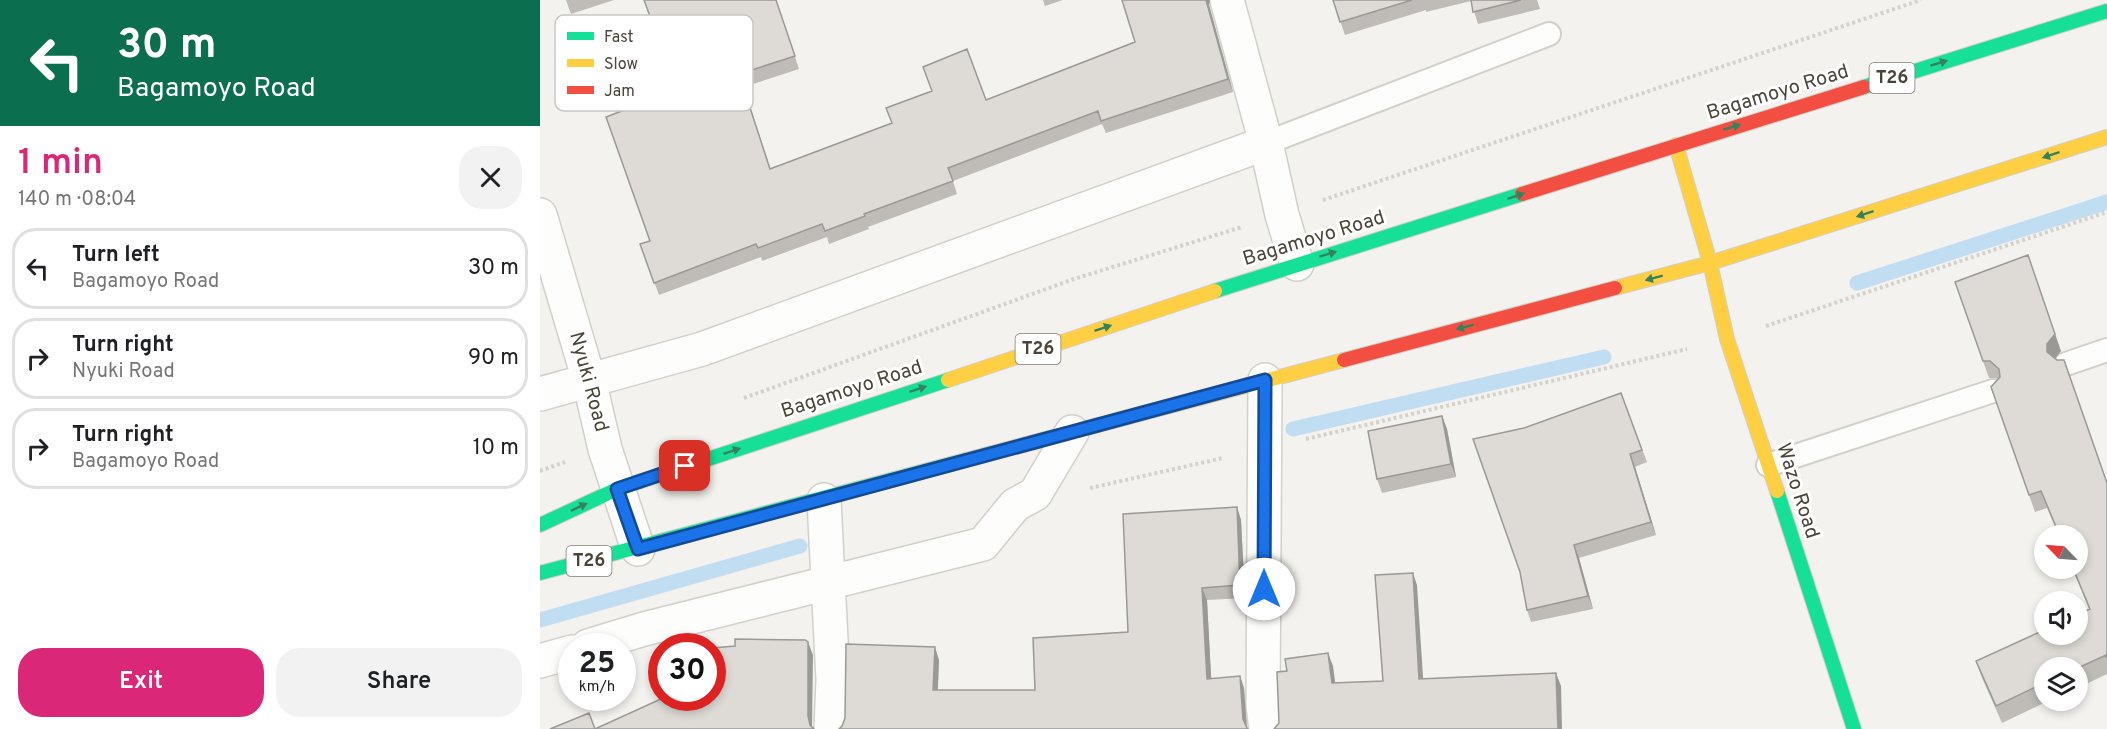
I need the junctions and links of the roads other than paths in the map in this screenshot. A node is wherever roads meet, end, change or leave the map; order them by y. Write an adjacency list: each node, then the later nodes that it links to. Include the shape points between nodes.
1 (1227, 0): 5 (street)
2 (2107, 11): 6 (main road, Bagamoyo Road / T26, one-way to 2)
3 (1549, 34): 5 (lane)
4 (2107, 137): 8 (main road, T26, one-way to 8)
5 (1266, 143): 9 (street); 12 (street, via 702,349)
6 (1676, 145): 8 (main road, Wazo Road); 9 (main road, Bagamoyo Road / T26, one-way to 6)
7 (540, 215): 12 (street, Nyuki Road)
8 (1710, 263): 13 (main road, T26, one-way to 13); 17 (main road, Wazo Road, via 1727,339)
9 (1297, 264): 18 (main road, Bagamoyo Road / T26, one-way to 9)
10 (2107, 350): 11 (lane)
11 (2066, 364)
12 (589, 380): 15 (street); 18 (street, Nyuki Road)
13 (1265, 380): 16 (main road, T26); 28 (street)
14 (1993, 391): 17 (lane)
15 (540, 394)
16 (1072, 432): 19 (main road, T26); 23 (street, via 1035,494 1015,505 983,544)
17 (1768, 465): 29 (main road, Wazo Road)
18 (617, 489): 20 (main road, Bagamoyo Road / T26, one-way to 18); 21 (street, Nyuki Road)
19 (824, 500): 21 (main road, T26); 23 (street)
20 (540, 525)
21 (638, 549): 22 (main road, T26)
22 (540, 573)
23 (828, 583): 24 (street); 27 (street)
24 (632, 633)
25 (558, 656): 26 (street)
26 (540, 662)
27 (831, 729)
28 (1266, 729)
29 (1854, 729)

